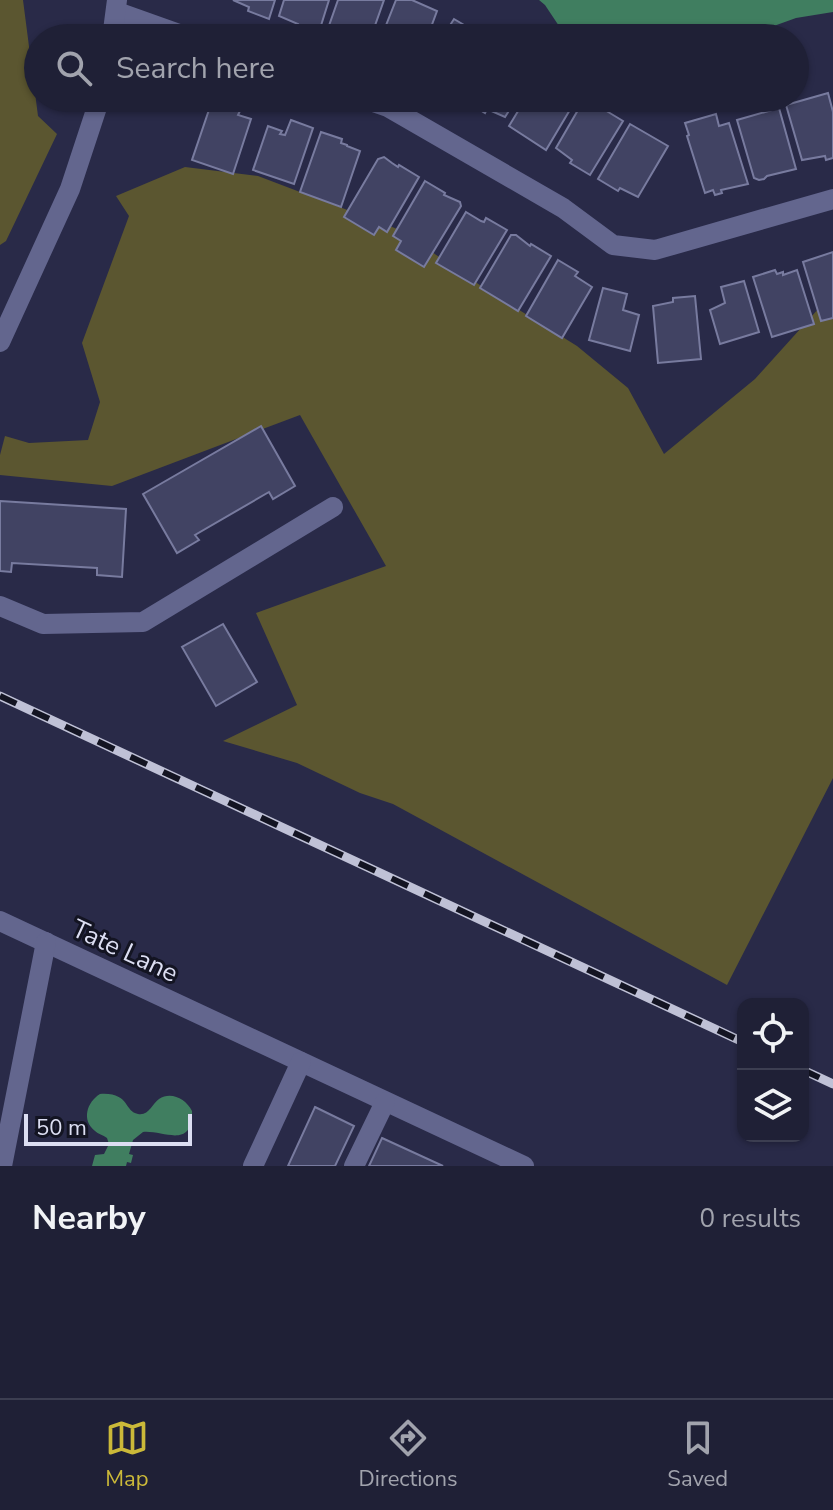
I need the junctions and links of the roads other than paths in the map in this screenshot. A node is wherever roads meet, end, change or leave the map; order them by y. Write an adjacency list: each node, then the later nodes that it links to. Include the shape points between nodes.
1 (117, 6): 2 (street)
2 (158, 24)
3 (95, 112): 6 (street, via 70,189)
4 (397, 112): 5 (street, via 563,208 613,245 655,250)
5 (833, 199)
6 (0, 342)
7 (333, 507): 8 (street, via 143,622 43,624)
8 (0, 606)
9 (0, 921): 10 (street)
10 (46, 942): 11 (street, Tate Lane); 13 (street, Tate Lane)
11 (301, 1062): 12 (street, Tate Lane); 14 (street)
12 (385, 1102): 15 (street); 16 (street, Tate Lane)
13 (2, 1166)
14 (253, 1166)
15 (354, 1166)
16 (524, 1166)

